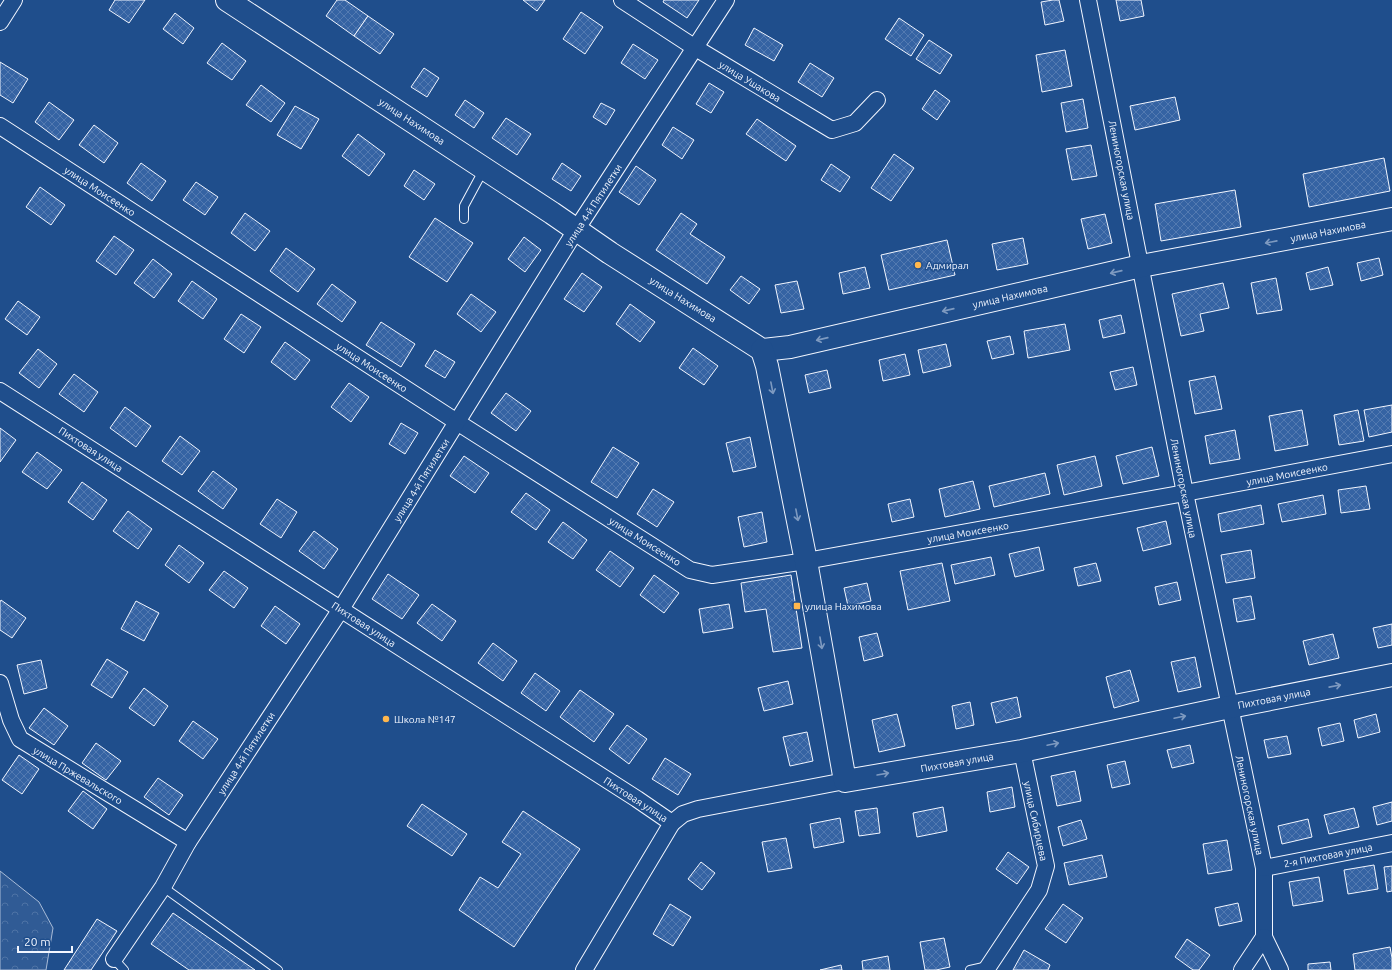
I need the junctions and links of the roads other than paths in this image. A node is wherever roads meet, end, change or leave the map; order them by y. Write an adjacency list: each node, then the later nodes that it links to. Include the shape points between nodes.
1 (14, 0): 6 (street)
2 (227, 0): 10 (street, улица Нахимова)
3 (622, 0): 7 (street, улица Ушакова)
4 (726, 0): 7 (street, улица 4-й Пятилетки)
5 (1088, 0): 14 (street, Лениногорская улица)
6 (0, 22)
7 (694, 48): 8 (street, улица Ушакова, via 832,130 855,123); 13 (street, улица 4-й Пятилетки)
8 (877, 100)
9 (0, 126): 17 (street, улица Моисеенко)
10 (484, 168): 11 (lane, via 464,206); 13 (street, улица Нахимова)
11 (464, 219)
12 (1392, 220): 14 (street, улица Нахимова, one-way to 14)
13 (576, 230): 15 (street, улица Нахимова); 17 (street, улица 4-й Пятилетки)
14 (1141, 266): 15 (street, улица Нахимова, one-way to 15, via 790,347); 19 (street, Лениногорская улица)
15 (762, 350): 20 (street, one-way to 20)
16 (0, 391): 21 (street, Пихтовая улица)
17 (457, 422): 20 (street, улица Моисеенко, via 690,570 712,575); 21 (street, улица 4-й Пятилетки)
18 (1392, 454): 19 (street, улица Моисеенко)
19 (1185, 494): 20 (street, улица Моисеенко); 24 (street, Лениногорская улица)
20 (806, 561): 26 (street, one-way to 26)
21 (341, 609): 27 (street, Пихтовая улица); 28 (street, улица 4-й Пятилетки)
22 (1392, 675): 24 (street, Пихтовая улица, one-way to 22)
23 (0, 683): 28 (street, улица Пржевальского, via 11,720 20,739)
24 (1230, 707): 25 (street, Пихтовая улица, one-way to 24); 30 (street, Лениногорская улица)
25 (1022, 751): 26 (street, Пихтовая улица, one-way to 25); 34 (street, улица Сибирцева, via 1046,866 1039,890)
26 (845, 781): 27 (street, Пихтовая улица, via 698,809 683,814)
27 (672, 823): 36 (street)
28 (188, 842): 31 (street, улица 4-й Пятилетки)
29 (1392, 843): 30 (street, 2-я Пихтовая улица)
30 (1264, 868): 32 (street, Лениногорская улица)
31 (163, 887): 33 (street, улица 4-й Пятилетки); 35 (lane)
32 (1264, 938): 38 (street); 39 (street)
33 (119, 964)
34 (988, 968): 37 (lane)
35 (278, 970)
36 (584, 970)
37 (970, 970)
38 (1242, 970)
39 (1280, 970)

